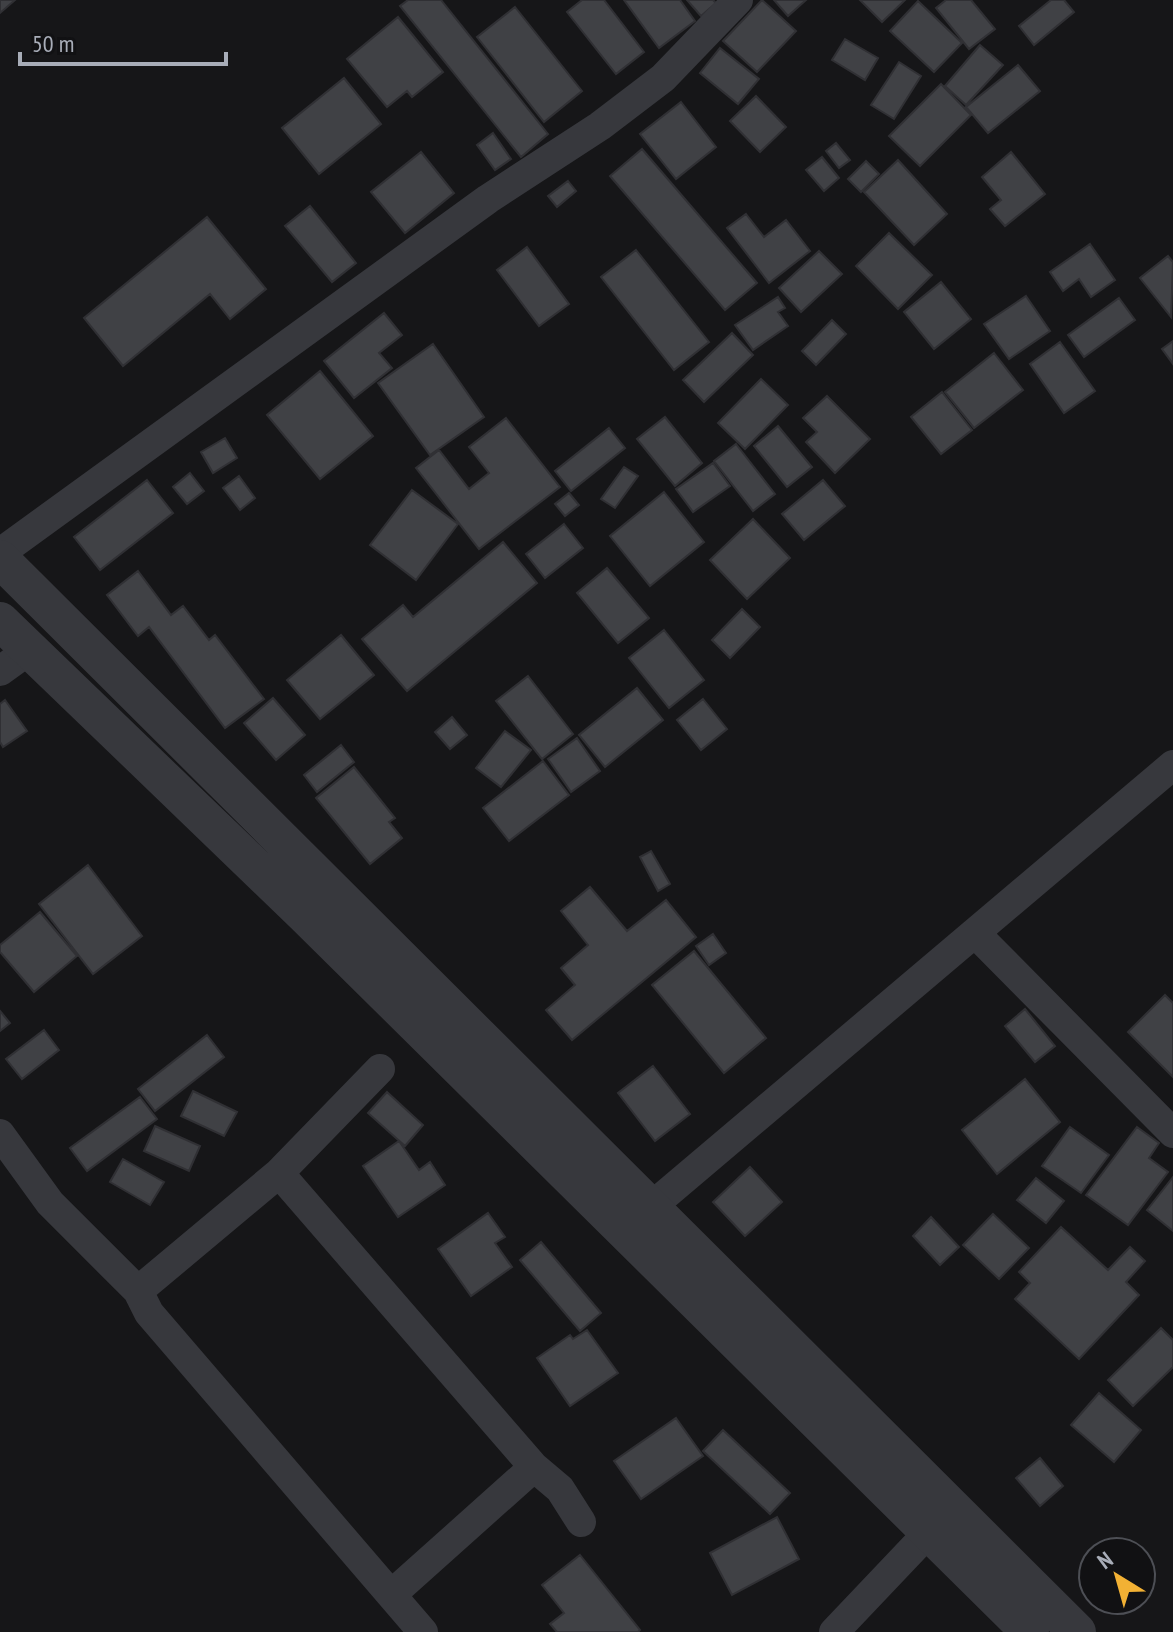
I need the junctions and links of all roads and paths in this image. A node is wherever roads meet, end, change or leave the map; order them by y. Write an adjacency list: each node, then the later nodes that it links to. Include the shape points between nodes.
1 (738, 0): 2 (street, via 663,78 600,126 463,217)
2 (0, 556): 6 (street)
3 (0, 621): 4 (street)
4 (14, 660): 7 (street)
5 (1173, 765): 8 (street)
6 (331, 886): 7 (street); 13 (street)
7 (304, 914): 17 (street)
8 (975, 933): 10 (street); 13 (street)
9 (380, 1069): 12 (street)
10 (1173, 1133)
11 (0, 1134): 14 (street, via 50,1203)
12 (279, 1173): 14 (street); 15 (street)
13 (652, 1206): 22 (street)
14 (138, 1291): 18 (street, via 149,1313)
15 (534, 1467): 16 (street, via 560,1489); 18 (street)
16 (581, 1522)
17 (929, 1532): 20 (street); 21 (street)
18 (392, 1594): 19 (street)
19 (423, 1632)
20 (834, 1632)
21 (1030, 1632)
22 (1077, 1632)

